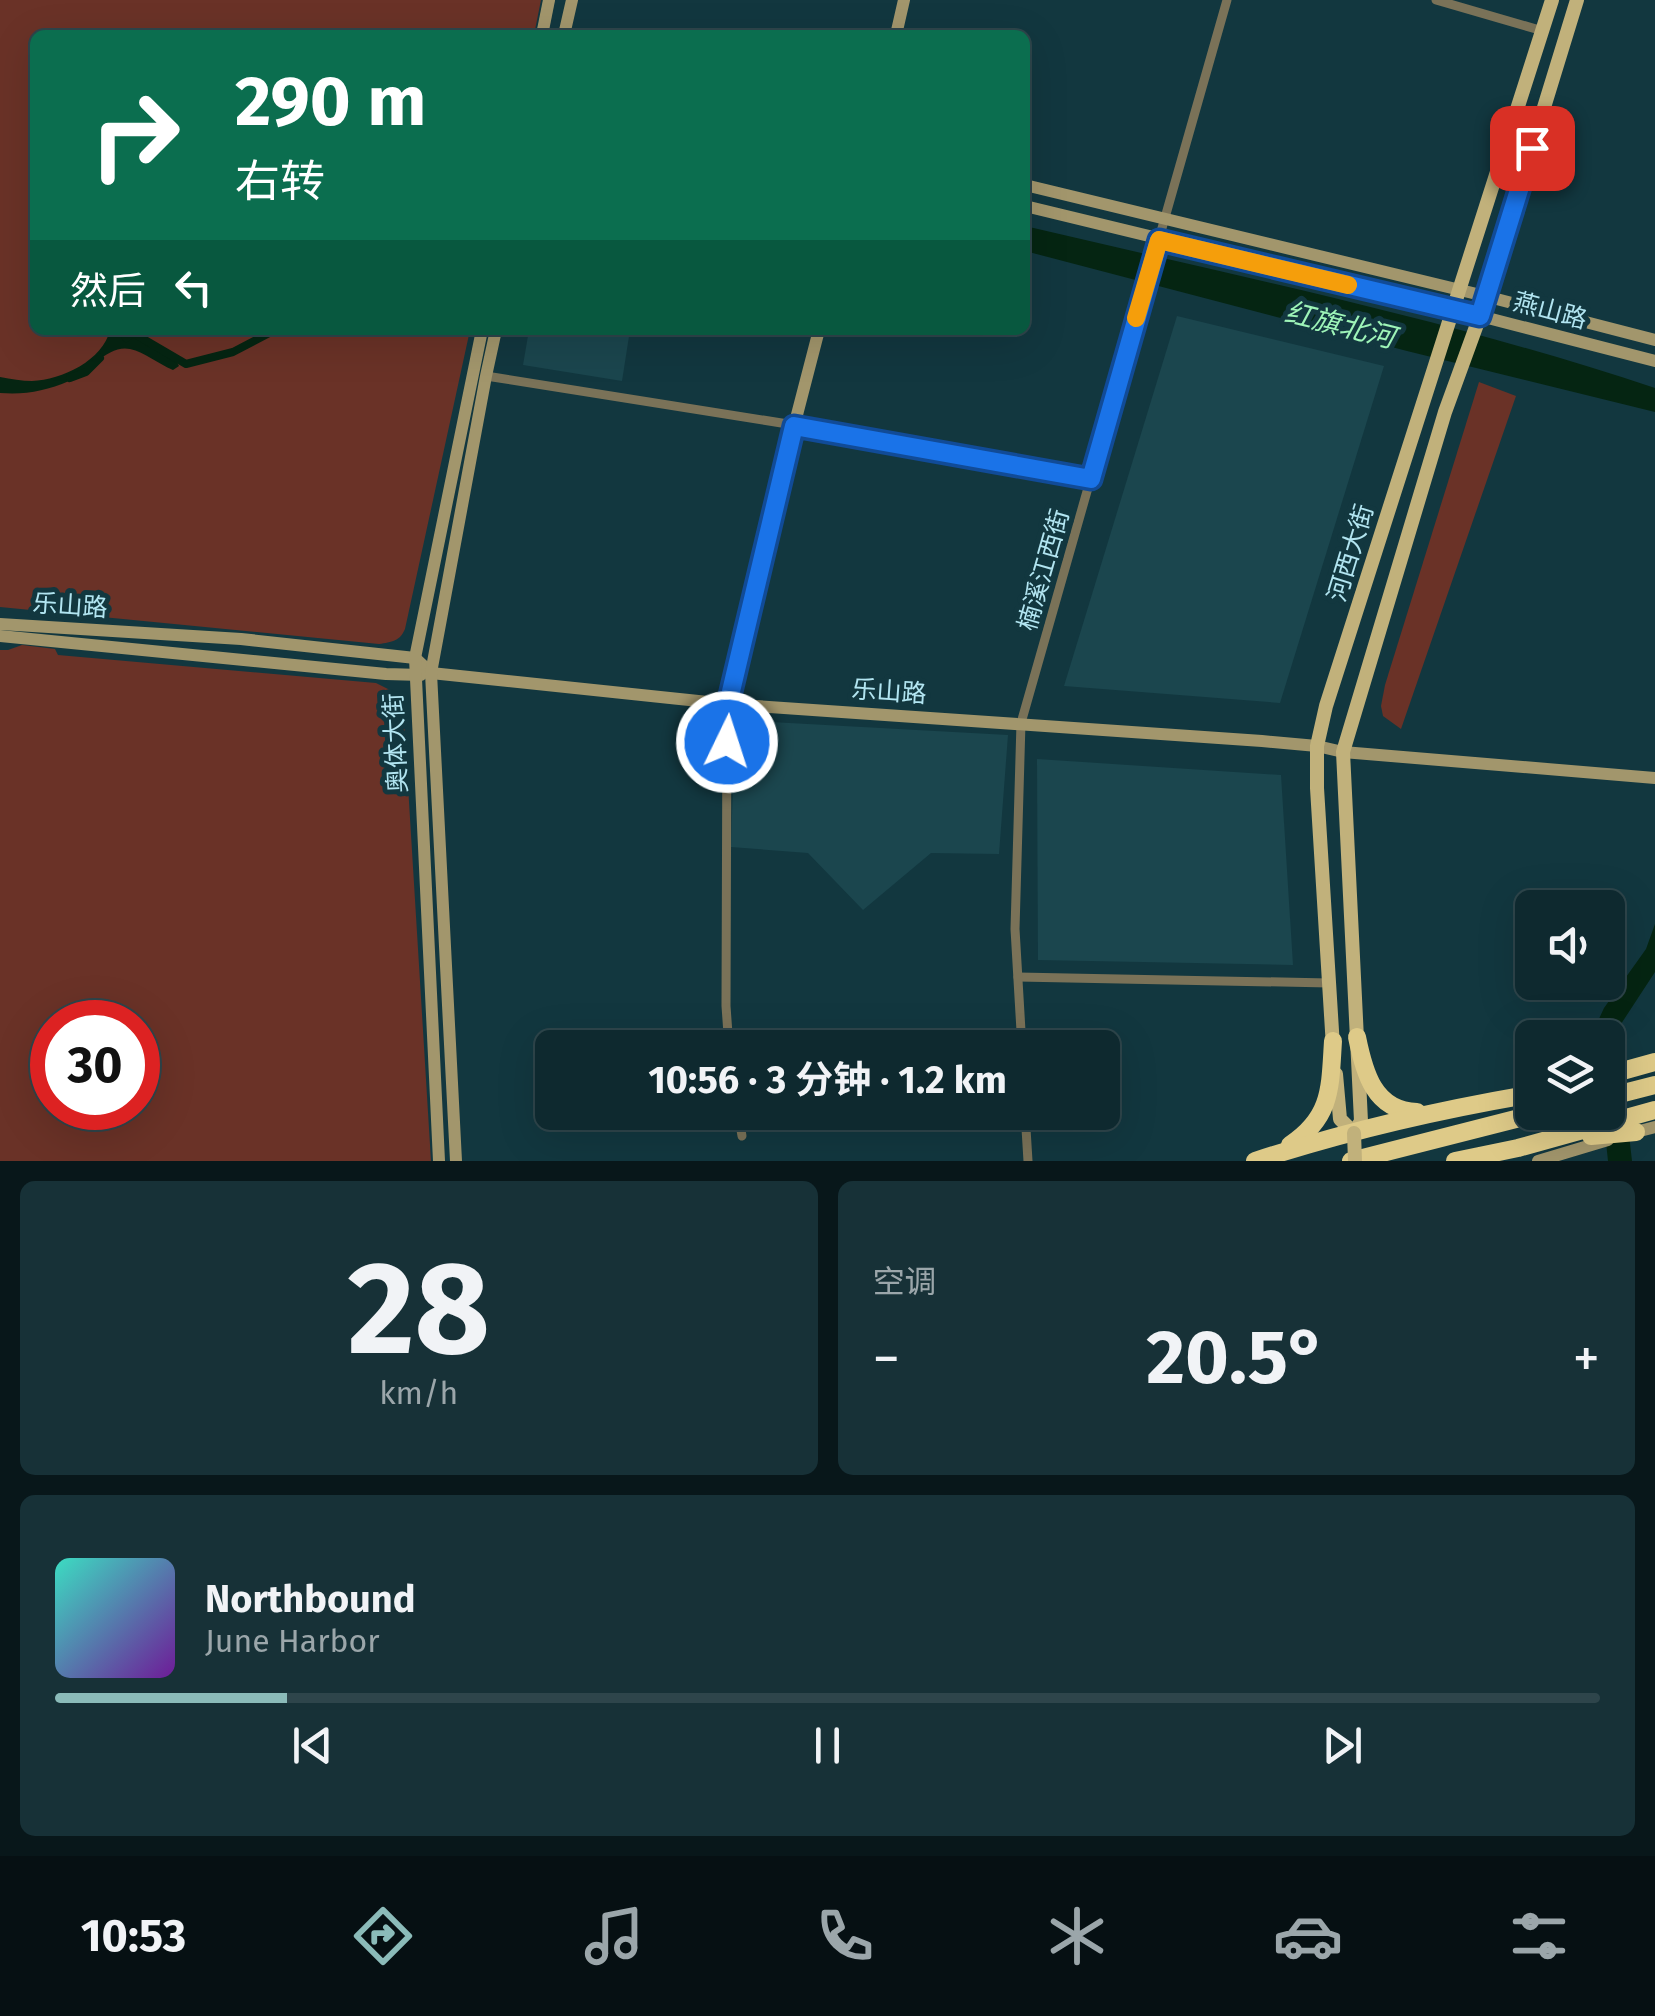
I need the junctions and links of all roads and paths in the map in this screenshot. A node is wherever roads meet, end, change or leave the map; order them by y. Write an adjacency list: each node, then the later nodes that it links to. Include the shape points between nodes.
1 (549, 0): 8 (main road)
2 (572, 0): 9 (main road)
3 (904, 0): 10 (main road)
4 (1227, 0): 14 (street, 楠溪江西街)
5 (1436, 0): 11 (street)
6 (1552, 0): 11 (main road, 河西大街)
7 (1578, 0): 17 (main road, 河西大街)
8 (543, 30)
9 (565, 30)
10 (897, 30)
11 (1543, 31): 16 (main road, 河西大街)
12 (1030, 186): 14 (main road, 燕山路)
13 (1030, 207): 15 (main road, 燕山路)
14 (1165, 220): 15 (street, 楠溪江西街); 16 (main road, 燕山路)
15 (1159, 240): 18 (main road, 燕山路); 27 (street, 楠溪江西街)
16 (1460, 290): 17 (main road, 燕山路); 18 (main road, 河西大街)
17 (1486, 296): 19 (main road, 河西大街); 23 (main road, 燕山路)
18 (1453, 310): 19 (main road, 燕山路); 35 (main road, 河西大街)
19 (1480, 316): 24 (main road, 燕山路); 36 (main road, 河西大街)
20 (481, 335): 30 (main road, 奥体大街)
21 (495, 335): 25 (main road, 奥体大街)
22 (818, 335): 26 (main road)
23 (1655, 340)
24 (1655, 362)
25 (486, 376): 26 (street); 31 (main road, 奥体大街)
26 (794, 426): 27 (street); 33 (main road)
27 (1091, 479): 34 (street, 楠溪江西街)
28 (0, 624): 30 (main road, 乐山路)
29 (0, 636): 32 (main road, 乐山路)
30 (415, 658): 31 (main road); 32 (main road, 奥体大街)
31 (431, 673): 32 (main road, 乐山路); 33 (main road, 乐山路); 61 (main road, 奥体大街)
32 (416, 676): 60 (main road, 奥体大街)
33 (728, 704): 34 (main road, 乐山路); 40 (street)
34 (1021, 724): 35 (main road, 乐山路); 38 (street, 楠溪江西街)
35 (1317, 746): 36 (main road, 乐山路); 39 (main road, 河西大街)
36 (1344, 752): 37 (main road, 乐山路); 42 (main road, 河西大街)
37 (1655, 778)
38 (1018, 977): 39 (street); 41 (street, 楠溪江西街)
39 (1329, 983): 43 (main road, 河西大街)
40 (728, 1030)
41 (1021, 1030)
42 (1357, 1037): 50 (highway, via 1367,1075 1386,1103 1410,1113); 56 (main road, 河西大街, via 1361,1120)
43 (1333, 1042): 56 (main road, 河西大街, via 1340,1120); 59 (highway, via 1324,1110 1302,1137)
44 (1655, 1062): 45 (highway)
45 (1625, 1071)
46 (1655, 1085): 47 (highway)
47 (1625, 1093)
48 (1515, 1097): 50 (highway)
49 (1655, 1110): 52 (highway)
50 (1437, 1111): 56 (highway)
51 (1515, 1119): 64 (highway)
52 (1635, 1124): 53 (main road); 57 (highway)
53 (1655, 1127)
54 (741, 1130): 58 (street)
55 (1026, 1130): 62 (street)
56 (1354, 1133): 59 (highway); 64 (main road, 河西大街, bridge)
57 (1599, 1134): 65 (highway); 66 (main road)
58 (742, 1136)
59 (1274, 1154): 63 (highway)
60 (439, 1161)
61 (456, 1161)
62 (1028, 1161)
63 (1255, 1161)
64 (1353, 1161)
65 (1455, 1161)
66 (1538, 1161)

